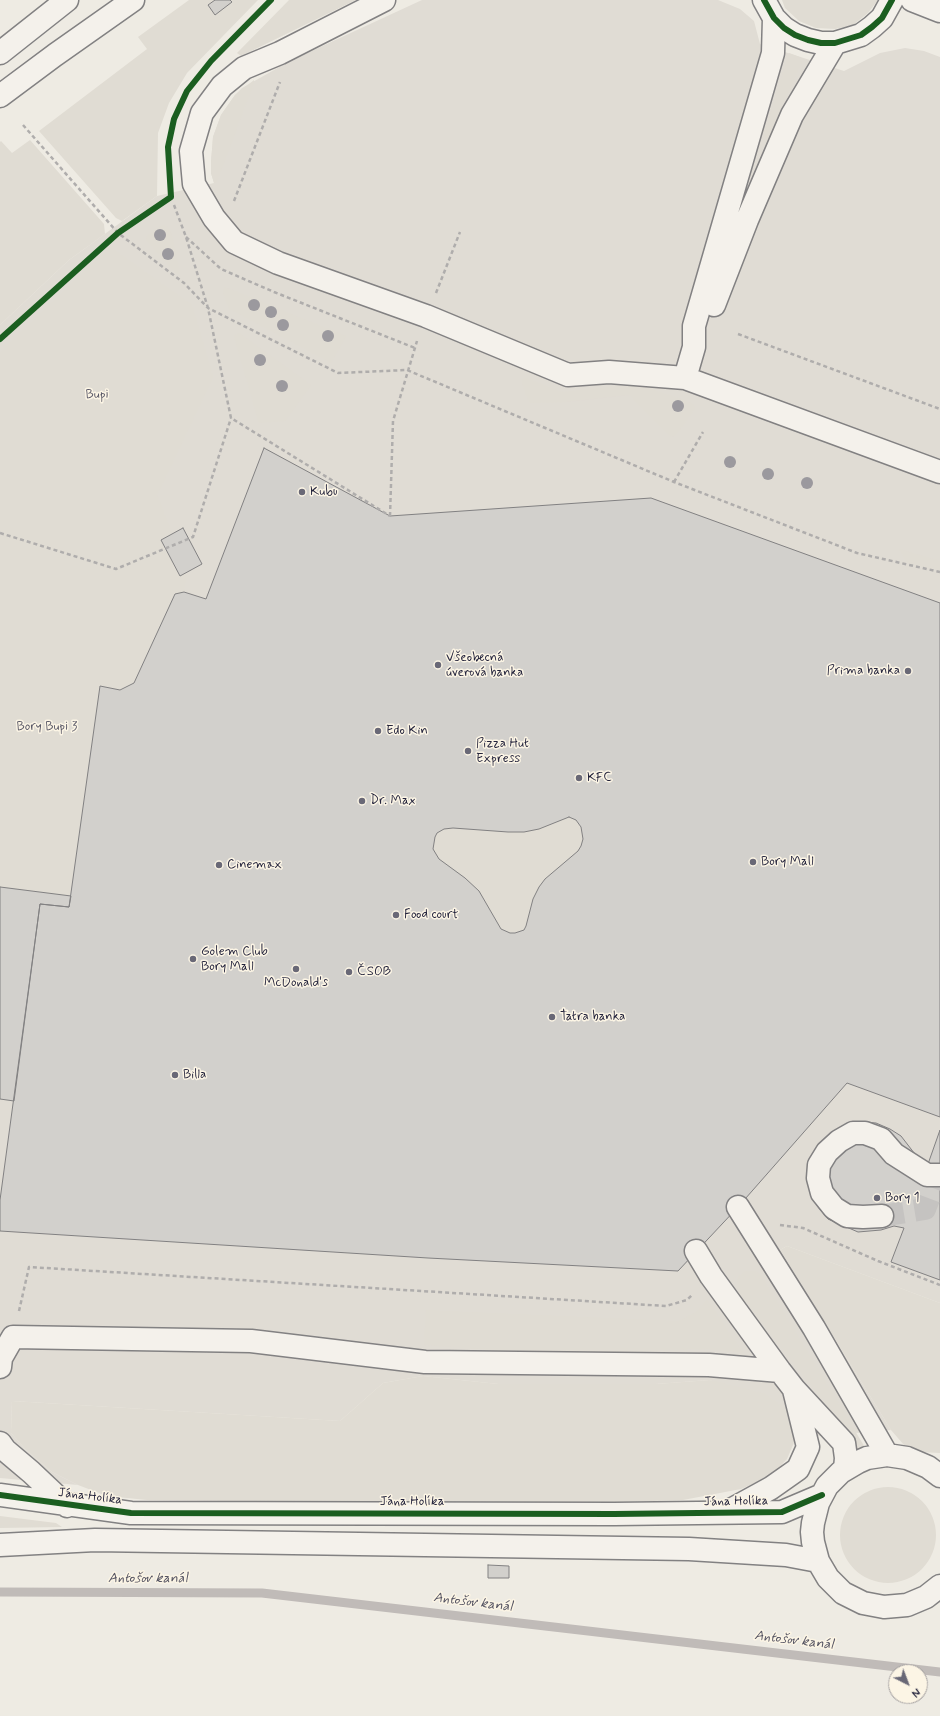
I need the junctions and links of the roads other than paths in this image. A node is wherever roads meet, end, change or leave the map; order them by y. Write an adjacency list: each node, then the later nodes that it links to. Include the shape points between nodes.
1 (66, 0): 9 (street)
2 (133, 0): 10 (street)
3 (384, 0): 12 (street, via 280,53 244,68 222,86 202,113 191,151 194,184 214,218 234,242 278,264 426,316 568,375 609,372)
4 (892, 0): 8 (street, via 882,18 872,27 861,35)
5 (912, 0): 7 (street)
6 (769, 9): 8 (street, via 784,28 795,35 821,43); 11 (street, via 773,54 694,326)
7 (940, 11)
8 (835, 43): 11 (street, via 792,115 747,220 706,327)
9 (0, 53)
10 (0, 96)
11 (694, 347): 12 (street)
12 (685, 378): 13 (street)
13 (940, 472)
14 (940, 1175): 16 (street, via 927,1175 894,1154 881,1139 865,1133 853,1133 839,1141 827,1152 819,1165 818,1178 822,1194 834,1208 847,1216)
15 (738, 1206): 22 (street, via 814,1328)
16 (882, 1216)
17 (696, 1251): 19 (street, via 711,1276)
18 (0, 1367): 19 (street, via 1,1358 13,1337 251,1341 425,1362 709,1365)
19 (780, 1371): 20 (street)
20 (794, 1389): 25 (street, via 844,1443); 30 (street, via 808,1447 798,1469 771,1488)
21 (0, 1443): 29 (street, via 4,1450)
22 (887, 1456): 24 (street); 25 (street, via 867,1458)
23 (940, 1460): 24 (street)
24 (916, 1461): 26 (street)
25 (845, 1469): 28 (street, via 827,1486)
26 (940, 1476)
27 (0, 1495): 29 (street, Jána Holíka)
28 (822, 1495): 30 (street, Jána Holíka, via 782,1512); 32 (street, via 813,1522 813,1542)
29 (67, 1506): 30 (street, Jána Holíka, via 131,1513)
30 (726, 1513)
31 (0, 1544): 32 (street, via 95,1540 689,1549 786,1555)
32 (818, 1561): 33 (street, via 835,1585 863,1603 896,1607 917,1601)
33 (938, 1590)

